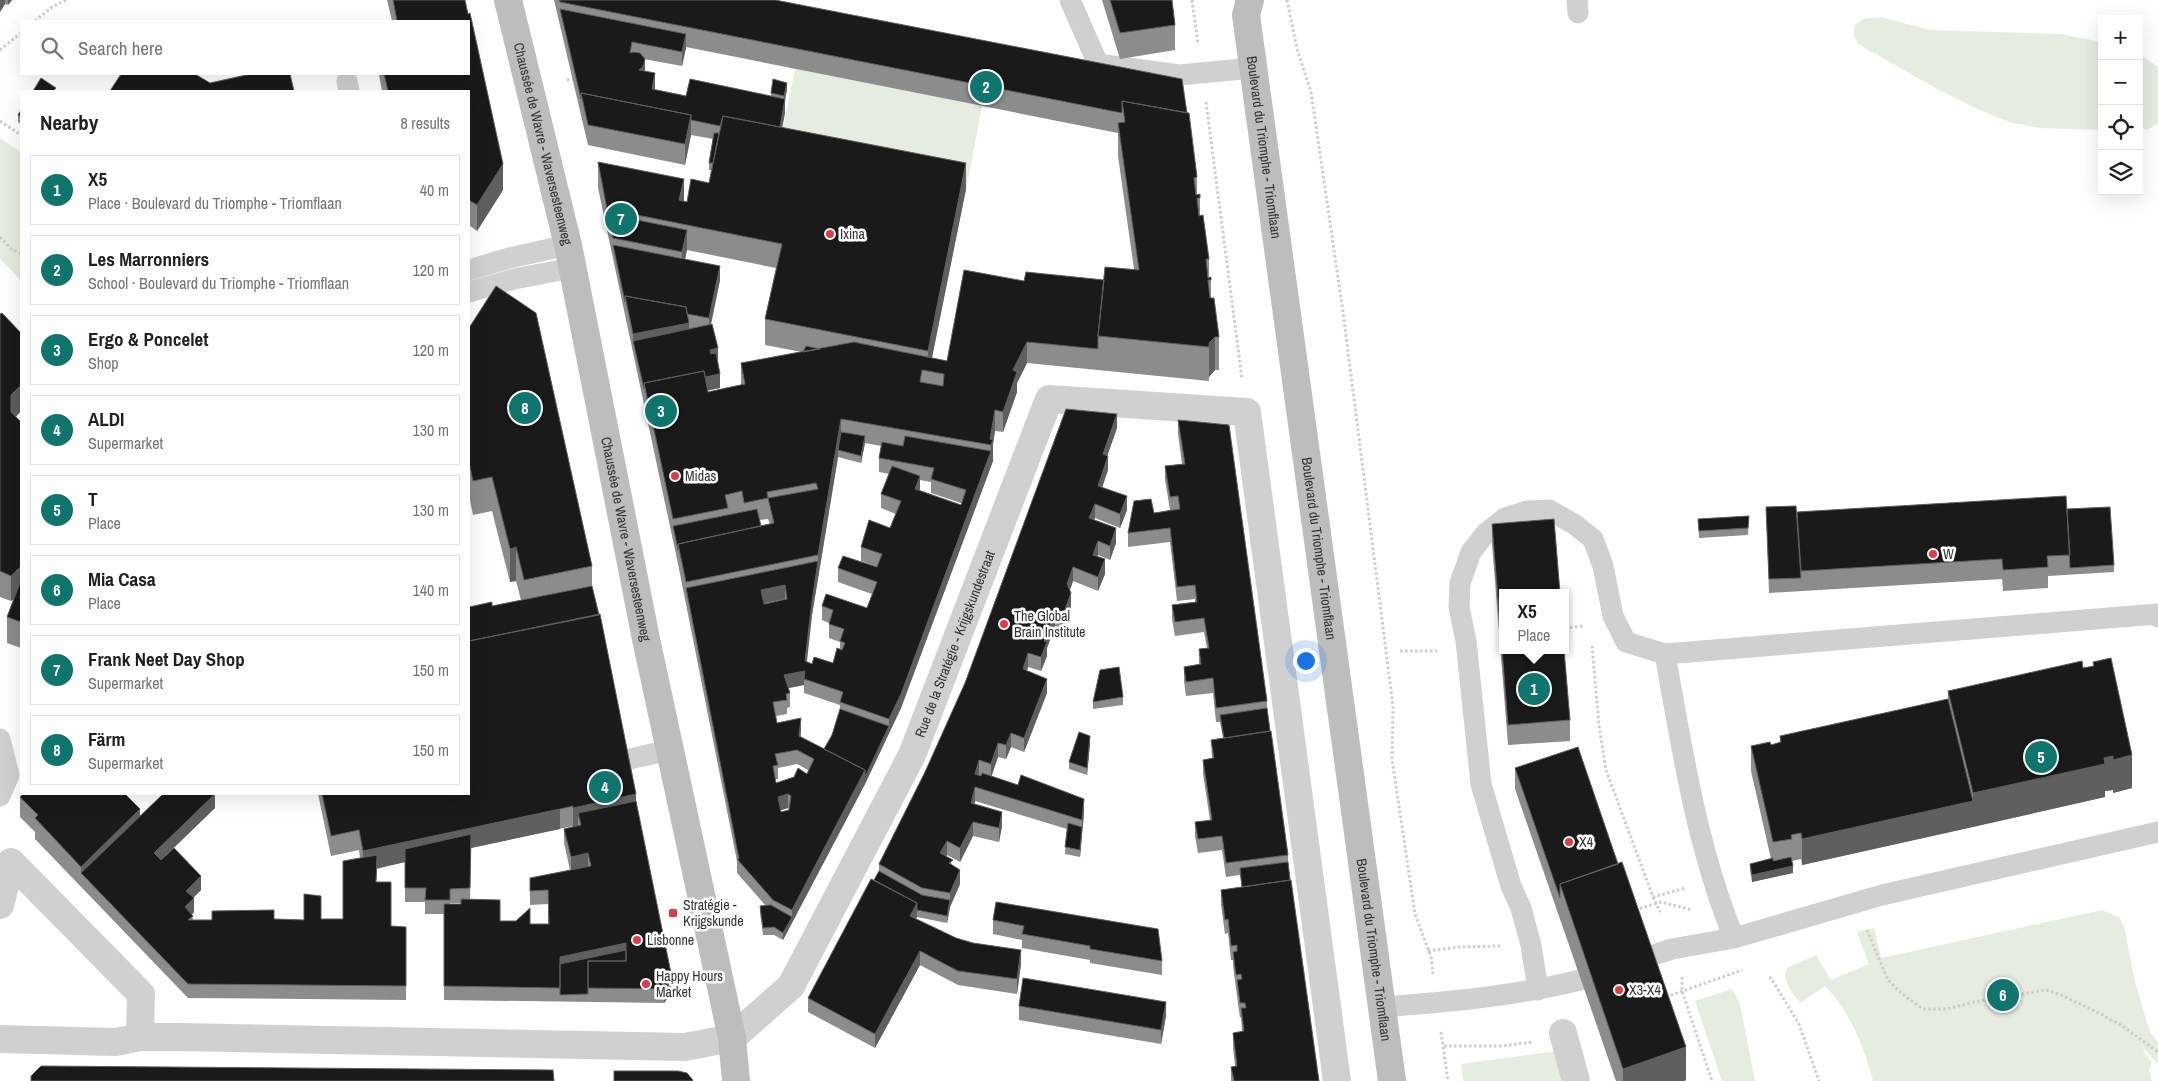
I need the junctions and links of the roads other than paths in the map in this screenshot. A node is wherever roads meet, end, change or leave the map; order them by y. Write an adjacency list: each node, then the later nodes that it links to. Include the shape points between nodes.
1 (508, 0): 5 (main road, Chaussée de Wavre - Waversesteenweg)
2 (1070, 0): 4 (lane, via 1098,64 1179,75)
3 (1244, 5): 4 (main road, Boulevard du Triomphe - Triomflaan)
4 (1253, 68): 21 (main road, Boulevard du Triomphe - Triomflaan)
5 (570, 257): 6 (lane, via 509,258); 7 (lane); 11 (main road, Chaussée de Wavre - Waversesteenweg)
6 (470, 270)
7 (470, 292)
8 (2158, 617): 9 (lane, via 2157,614)
9 (1665, 654): 17 (lane, via 1688,782 1714,882); 20 (lane, via 1626,642 1613,616 1603,566 1593,539 1548,510 1505,518 1471,552 1460,583 1459,607 1467,651 1481,784 1521,908)
10 (0, 739): 13 (lane, via 9,774)
11 (670, 750): 12 (lane); 24 (main road, Chaussée de Wavre - Waversesteenweg)
12 (625, 760)
13 (0, 796)
14 (2158, 832): 17 (lane, via 1882,895)
15 (5, 856): 16 (street); 23 (street, via 141,994)
16 (0, 905)
17 (1734, 938): 18 (lane, via 1672,949)
18 (1644, 958)
19 (1580, 980): 20 (lane)
20 (1538, 990): 21 (lane)
21 (1382, 1008): 28 (main road, Boulevard du Triomphe - Triomflaan)
22 (1563, 1033): 29 (street)
23 (140, 1037): 24 (street, via 685,1047); 25 (street, via 116,1042)
24 (732, 1038): 26 (main road, Chaussée de Wavre - Waversesteenweg); 27 (street, Rue de la Stratégie - Krijgskundestraat, via 791,986 912,755 1049,399 1247,412)
25 (0, 1039)
26 (736, 1081)
27 (1337, 1081)
28 (1392, 1081)
29 (1576, 1081)

